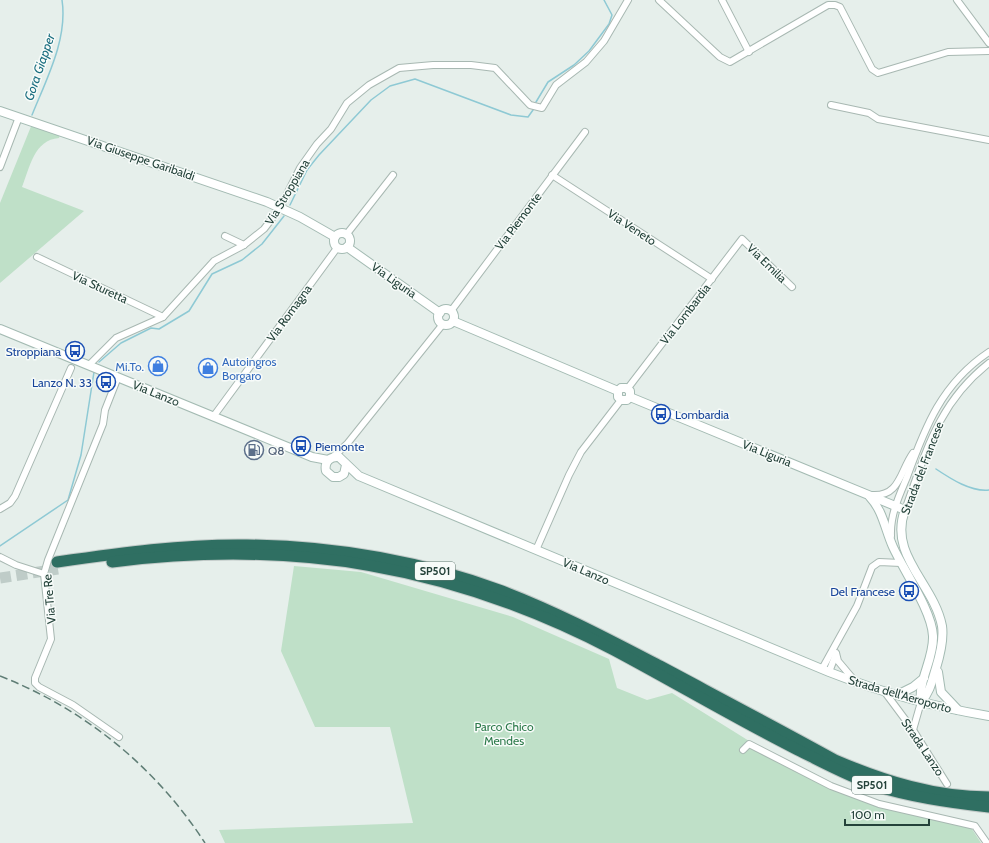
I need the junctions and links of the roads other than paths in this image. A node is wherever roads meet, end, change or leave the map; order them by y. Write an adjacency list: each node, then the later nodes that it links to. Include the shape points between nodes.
1 (628, 0): 18 (street, Via Stroppiana, via 600,45 586,62 556,85 542,108 530,105 495,68 471,65 399,68 369,85 347,103 317,144 300,168)
2 (659, 0): 9 (street, via 720,58 730,62)
3 (722, 0): 9 (street)
4 (826, 0): 6 (street)
5 (957, 0): 7 (street)
6 (832, 5): 8 (street, via 840,7 872,69 878,72 948,52); 9 (street)
7 (989, 42)
8 (989, 50)
9 (749, 52)
10 (831, 105): 14 (street, via 869,113 878,119)
11 (0, 111): 12 (street, Via Giuseppe Garibaldi)
12 (26, 119): 15 (street); 18 (street, Via Giuseppe Garibaldi, via 195,176)
13 (585, 132): 17 (street, Via Piemonte)
14 (989, 140)
15 (0, 167)
16 (393, 174): 19 (street)
17 (552, 175): 27 (street, Via Veneto); 29 (street, Via Piemonte)
18 (280, 208): 21 (street); 23 (street, Via Stroppiana, via 264,229)
19 (346, 234): 21 (street); 24 (street, via 350,240)
20 (225, 236): 23 (street)
21 (334, 237): 25 (street, via 333,242)
22 (742, 239): 27 (street, Via Lombardia); 28 (street, Via Emilia)
23 (244, 245): 31 (street, Via Stroppiana, via 214,261)
24 (347, 247): 25 (street, via 343,250); 30 (street, Via Liguria)
25 (337, 248): 47 (street, Via Romagna)
26 (37, 257): 31 (street, Via Sturetta)
27 (712, 279): 43 (street, Via Lombardia)
28 (792, 287)
29 (451, 310): 30 (street, via 445,309); 32 (street, via 454,314)
30 (440, 313): 33 (street, via 439,320)
31 (163, 317): 37 (street, Via Stroppiana, via 116,338)
32 (453, 321): 33 (street); 42 (street)
33 (443, 324): 48 (street)
34 (0, 328): 37 (street, Via Lanzo)
35 (989, 352): 38 (street, Strada del Francese)
36 (989, 364): 40 (street, Strada del Francese)
37 (89, 365): 41 (street, Via Lanzo)
38 (971, 366): 40 (street); 45 (street, Strada del Francese, via 948,389)
39 (70, 368): 56 (street, via 16,496)
40 (977, 373): 46 (street, Strada del Francese)
41 (118, 377): 47 (street, Via Lanzo); 63 (street, Via Tre Re, via 105,410 103,424)
42 (618, 391): 43 (street, via 623,387); 44 (street)
43 (629, 392): 44 (street, via 625,400); 54 (street, Via Liguria)
44 (621, 400): 59 (street, via 581,452)
45 (938, 405): 46 (street, Strada del Francese); 49 (street, Strada del Francese)
46 (946, 410): 57 (street, Strada del Francese, via 928,447)
47 (213, 416): 50 (street, Via Lanzo)
48 (347, 444): 50 (street); 51 (street)
49 (918, 447): 54 (street, via 908,460 894,488 883,494); 55 (street, Strada del Francese)
50 (329, 462): 51 (street, via 339,457); 52 (street, via 328,474 333,477)
51 (345, 463): 52 (street, via 346,471); 53 (street, Via Lanzo)
52 (342, 476): 53 (street, Via Lanzo)
53 (359, 476): 59 (street, Via Lanzo)
54 (868, 495): 55 (street, Via Liguria); 58 (street, via 881,513)
55 (896, 506): 57 (street, Via Liguria); 58 (street, Strada del Francese, via 890,526)
56 (0, 508)
57 (905, 510): 66 (street, Strada del Francese, via 900,527 902,542 938,612 942,625)
58 (892, 545): 61 (street, Strada del Francese)
59 (536, 550): 67 (street, Via Lanzo)
60 (0, 557): 63 (street)
61 (901, 563): 64 (street, via 880,562 872,567 857,606); 69 (street, Strada del Francese, via 928,615 932,629 932,649)
62 (57, 566): 80 (highway, SP501, via 165,555 246,553 312,556 419,575 498,599 546,618 857,779 916,797)
63 (44, 574): 77 (street, Via Tre Re, via 51,639 35,683 73,705)
64 (837, 642): 65 (street); 68 (street)
65 (836, 653): 68 (street); 70 (street, via 842,666)
66 (938, 661): 73 (street, Strada del Francese, via 928,694); 74 (street, via 938,682 941,692)
67 (814, 665): 68 (street, Strada dell'Aeroporto)
68 (826, 670): 70 (street, Strada dell'Aeroporto)
69 (924, 678): 72 (street); 73 (street, Strada del Francese, via 920,692)
70 (857, 682): 71 (street, Strada dell'Aeroporto)
71 (884, 691): 72 (street, Strada dell'Aeroporto); 76 (street, Strada Lanzo)
72 (897, 695): 73 (street, Strada dell'Aeroporto)
73 (921, 702): 74 (street, Strada dell'Aeroporto); 76 (street)
74 (959, 711): 75 (street, Strada dell'Aeroporto)
75 (989, 716)
76 (913, 730): 79 (street, Strada Lanzo)
77 (119, 737)
78 (743, 750): 82 (street, via 749,744 831,786 879,804 975,826)
79 (947, 784)
80 (984, 799): 81 (highway, SP501)
81 (989, 806)
82 (988, 843)

